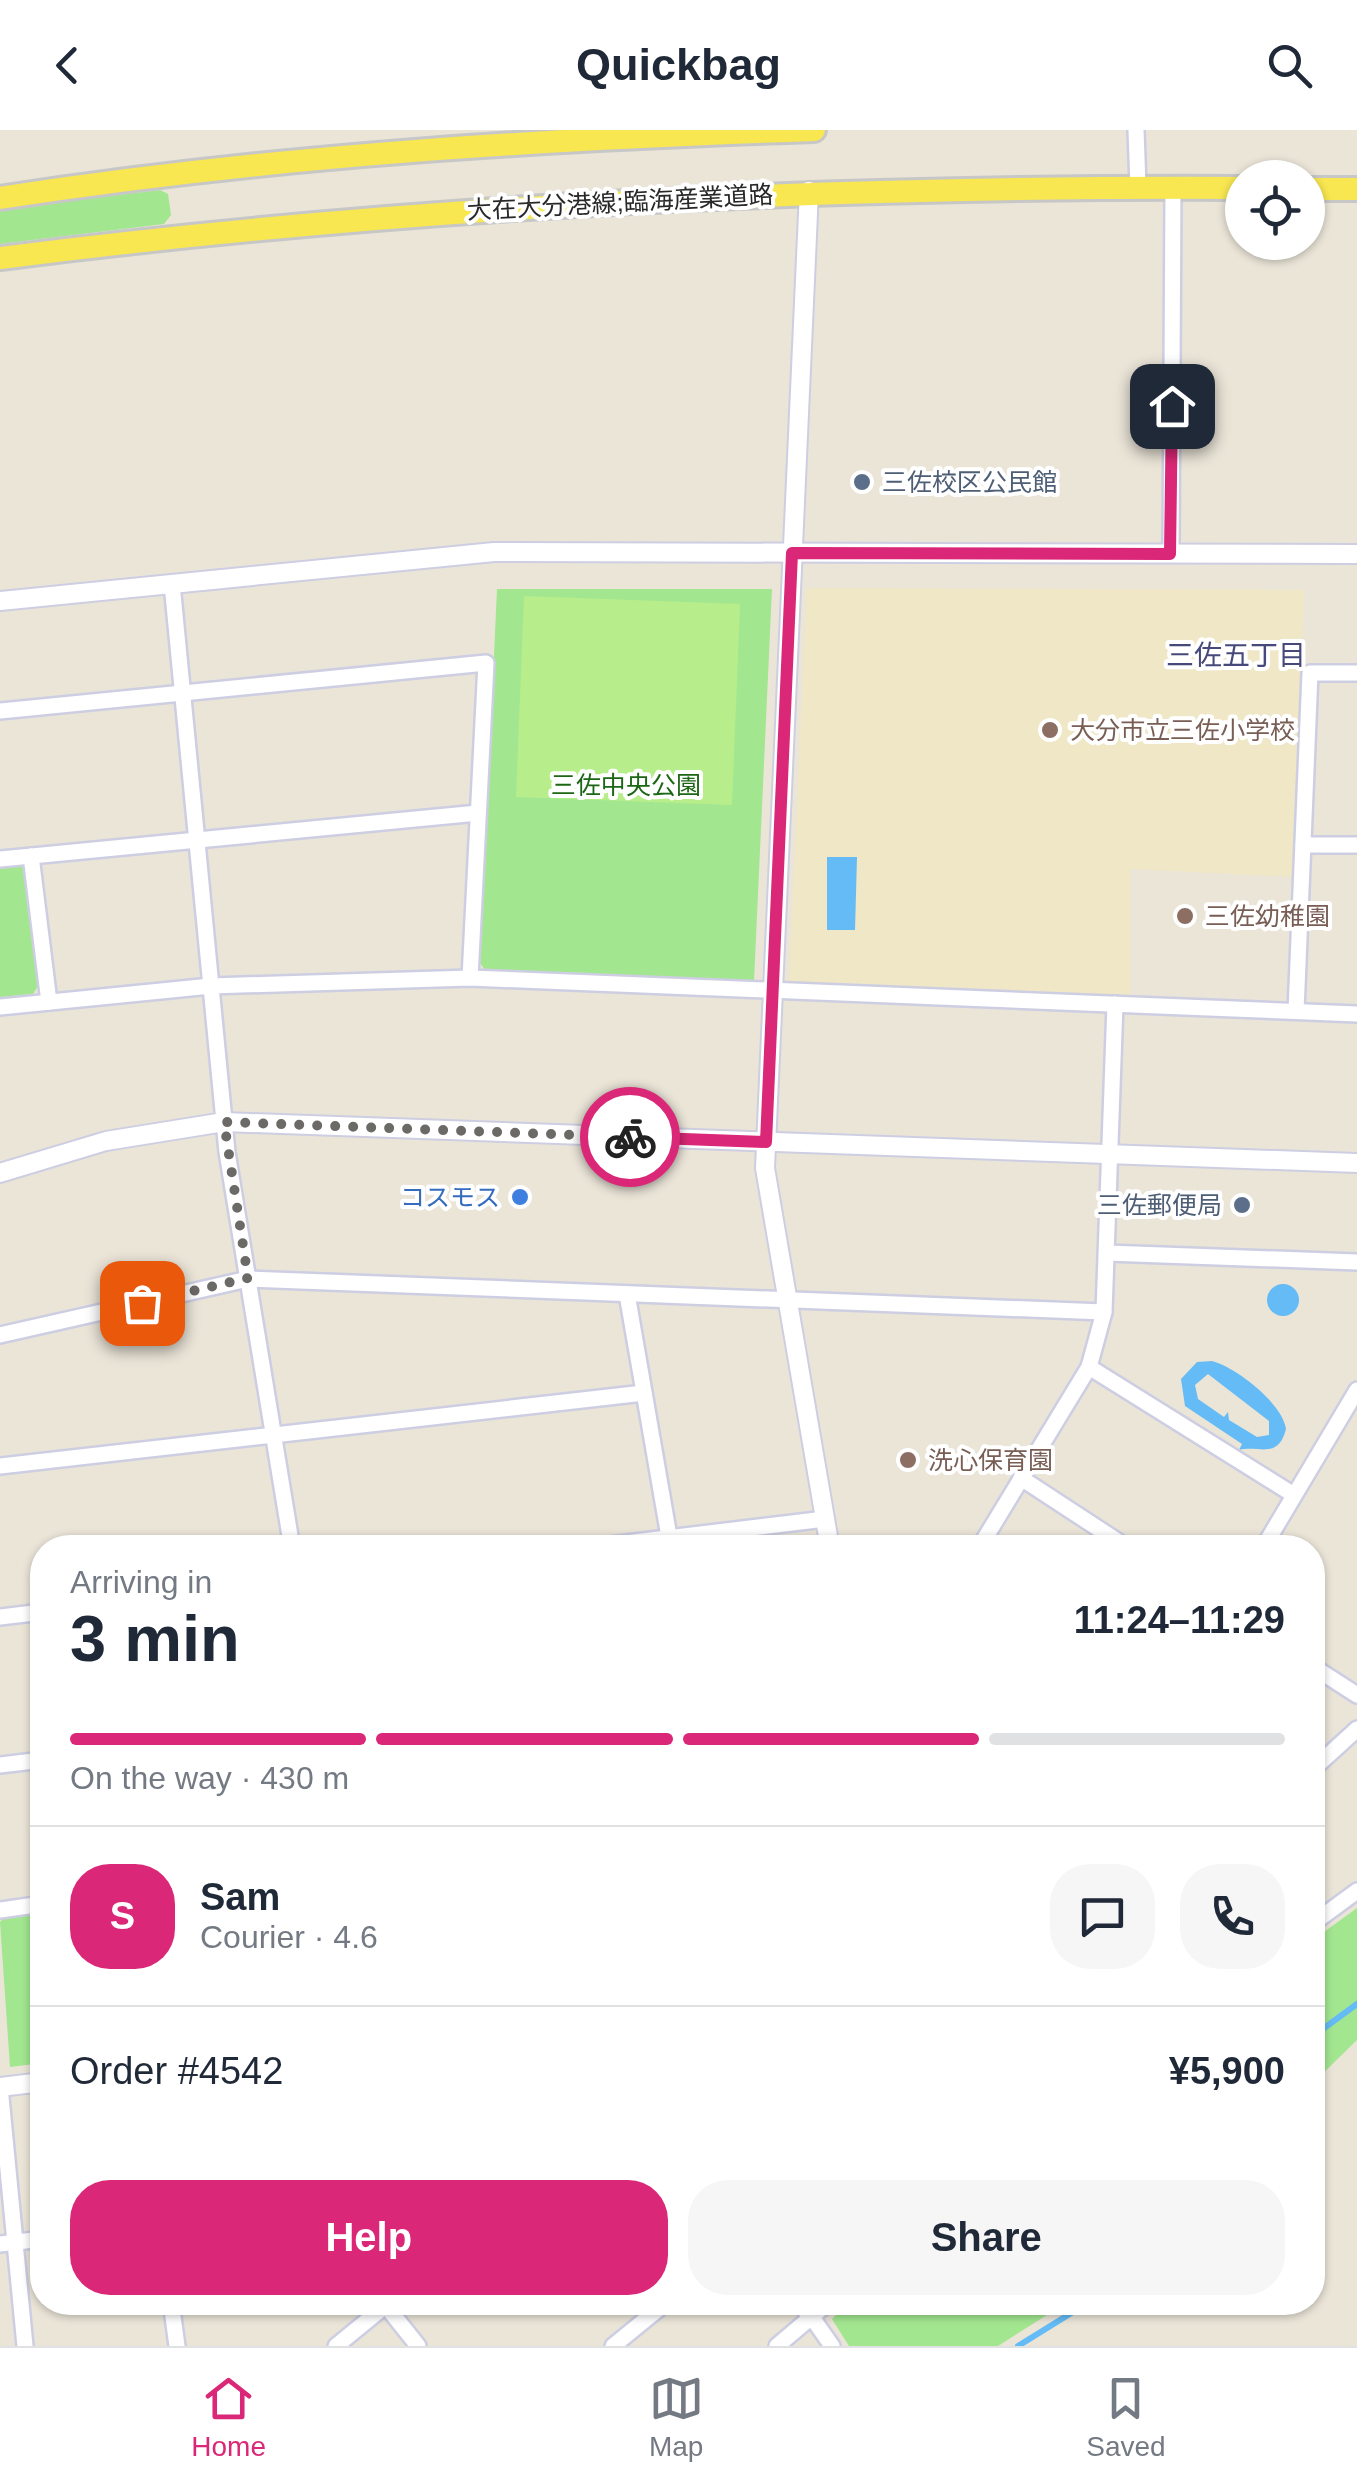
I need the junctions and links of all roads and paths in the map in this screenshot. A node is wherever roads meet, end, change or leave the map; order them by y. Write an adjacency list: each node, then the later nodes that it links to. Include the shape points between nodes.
1 (814, 130): 9 (main road, via 402,152)
2 (1136, 130): 3 (street)
3 (1138, 188): 4 (main road, 大在大分港線;臨海産業道路); 8 (main road, 大在大分港線;臨海産業道路)
4 (1173, 188): 5 (main road, 大在大分港線;臨海産業道路); 12 (street)
5 (1225, 188)
6 (1325, 188): 7 (main road)
7 (1357, 189)
8 (809, 191): 10 (main road, 大在大分港線;臨海産業道路, via 482,208); 11 (street)
9 (0, 198)
10 (0, 258)
11 (792, 553): 12 (street); 14 (street, via 494,552); 27 (street)
12 (1170, 554): 13 (street)
13 (1357, 554)
14 (172, 584): 15 (street); 17 (street)
15 (0, 601)
16 (1357, 673): 21 (street, via 1310,674)
17 (183, 693): 18 (street); 19 (street, via 486,663); 20 (street)
18 (0, 711)
19 (478, 812): 20 (street); 25 (street)
20 (197, 838): 23 (street); 26 (street)
21 (1303, 845): 22 (street); 31 (street)
22 (1357, 845)
23 (31, 856): 24 (street); 28 (street)
24 (0, 858)
25 (470, 978): 26 (street); 27 (street)
26 (211, 986): 28 (street); 33 (street)
27 (773, 990): 29 (street); 34 (street)
28 (50, 1002): 30 (street)
29 (1115, 1004): 31 (street); 35 (street)
30 (0, 1006)
31 (1296, 1011): 32 (street)
32 (1357, 1014)
33 (224, 1122): 34 (street); 37 (street, via 106,1141); 40 (street)
34 (766, 1142): 35 (street); 42 (street)
35 (1110, 1154): 36 (street); 38 (street)
36 (1357, 1163)
37 (0, 1173)
38 (1106, 1253): 39 (street); 43 (street)
39 (1357, 1262)
40 (248, 1278): 41 (street); 44 (street); 48 (street)
41 (627, 1294): 42 (street); 47 (street)
42 (788, 1300): 43 (street); 52 (street)
43 (1104, 1312): 45 (street)
44 (0, 1336)
45 (1089, 1367): 50 (street); 51 (street)
46 (1357, 1390): 51 (street)
47 (644, 1393): 48 (street); 54 (street)
48 (271, 1436): 49 (street); 53 (street)
49 (0, 1466)
50 (1021, 1478): 57 (street); 58 (street)
51 (1294, 1495): 59 (street)
52 (825, 1519): 55 (street); 56 (street)
53 (290, 1535)
54 (670, 1535)
55 (718, 1535)
56 (828, 1535)
57 (987, 1535)
58 (1108, 1535)
59 (1271, 1535)
60 (30, 1613): 61 (street)
61 (0, 1617)
62 (1325, 1674): 63 (street)
63 (1357, 1695)
64 (1357, 1729): 65 (street)
65 (1325, 1758)
66 (30, 1761): 67 (street)
67 (0, 1765)
68 (1357, 1891): 71 (street)
69 (30, 1906): 70 (street)
70 (0, 1910)
71 (1325, 1914)
72 (30, 2083): 73 (street)
73 (0, 2087): 74 (street)
74 (8, 2243): 81 (street)
75 (173, 2315): 82 (street)
76 (373, 2315): 83 (street)
77 (394, 2315): 84 (street)
78 (651, 2315): 85 (street)
79 (801, 2315): 86 (street)
80 (810, 2315): 87 (street)
81 (25, 2346)
82 (177, 2346)
83 (336, 2346)
84 (418, 2346)
85 (613, 2346)
86 (778, 2346)
87 (832, 2346)

